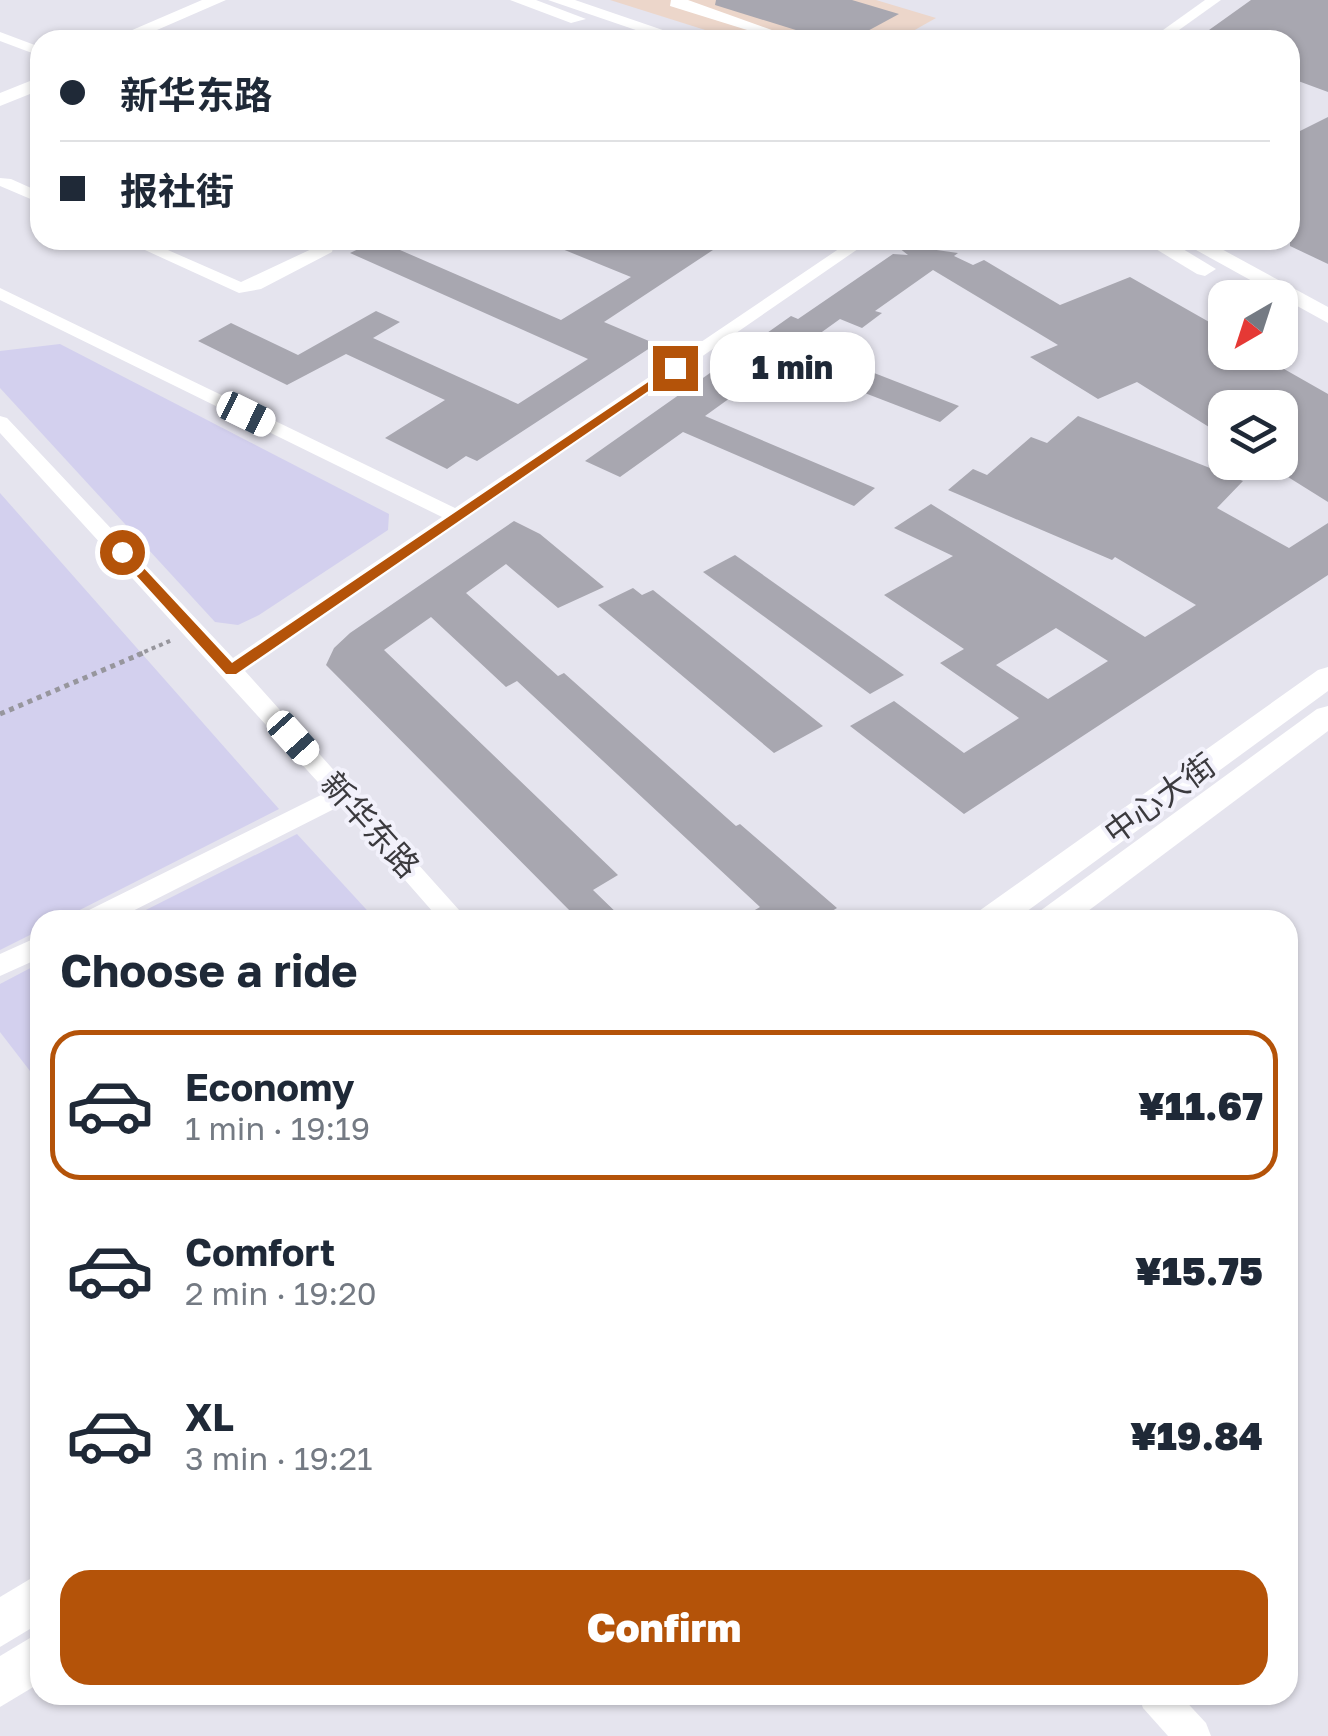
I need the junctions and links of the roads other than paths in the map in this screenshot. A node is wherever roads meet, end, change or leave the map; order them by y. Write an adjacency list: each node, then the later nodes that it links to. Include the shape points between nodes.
1 (217, 0): 8 (main road)
2 (243, 0): 9 (main road)
3 (519, 0): 10 (main road)
4 (557, 0): 11 (main road)
5 (681, 0): 7 (street, via 674,3)
6 (1214, 0): 14 (street)
7 (752, 28): 12 (street); 13 (street)
8 (143, 30)
9 (170, 30)
10 (613, 30)
11 (652, 30)
12 (748, 30)
13 (759, 30)
14 (1170, 30)
15 (0, 36): 16 (street)
16 (30, 48)
17 (30, 76): 18 (main road)
18 (0, 88)
19 (30, 88): 20 (main road)
20 (0, 100)
21 (6, 182): 22 (street)
22 (30, 193)
23 (154, 250): 24 (street, via 239,288)
24 (322, 250)
25 (848, 250): 34 (street)
26 (1170, 250): 28 (main road)
27 (1207, 250): 30 (main road)
28 (1223, 280)
29 (0, 294): 34 (street)
30 (1328, 316)
31 (1298, 321): 32 (main road)
32 (1328, 338)
33 (0, 422): 35 (street, 新华东路)
34 (457, 516): 35 (street)
35 (231, 670): 38 (street, 新华东路)
36 (1328, 677): 41 (main road, 中心大街)
37 (1328, 716): 42 (main road, 中心大街)
38 (343, 794): 39 (street); 40 (street, 新华东路)
39 (112, 910)
40 (446, 910)
41 (1006, 910)
42 (1066, 910)
43 (30, 951): 44 (street)
44 (0, 966)
45 (30, 1603): 46 (main road)
46 (0, 1624)
47 (30, 1663): 48 (main road)
48 (0, 1684)
49 (1165, 1705): 50 (street)
50 (1193, 1736)

